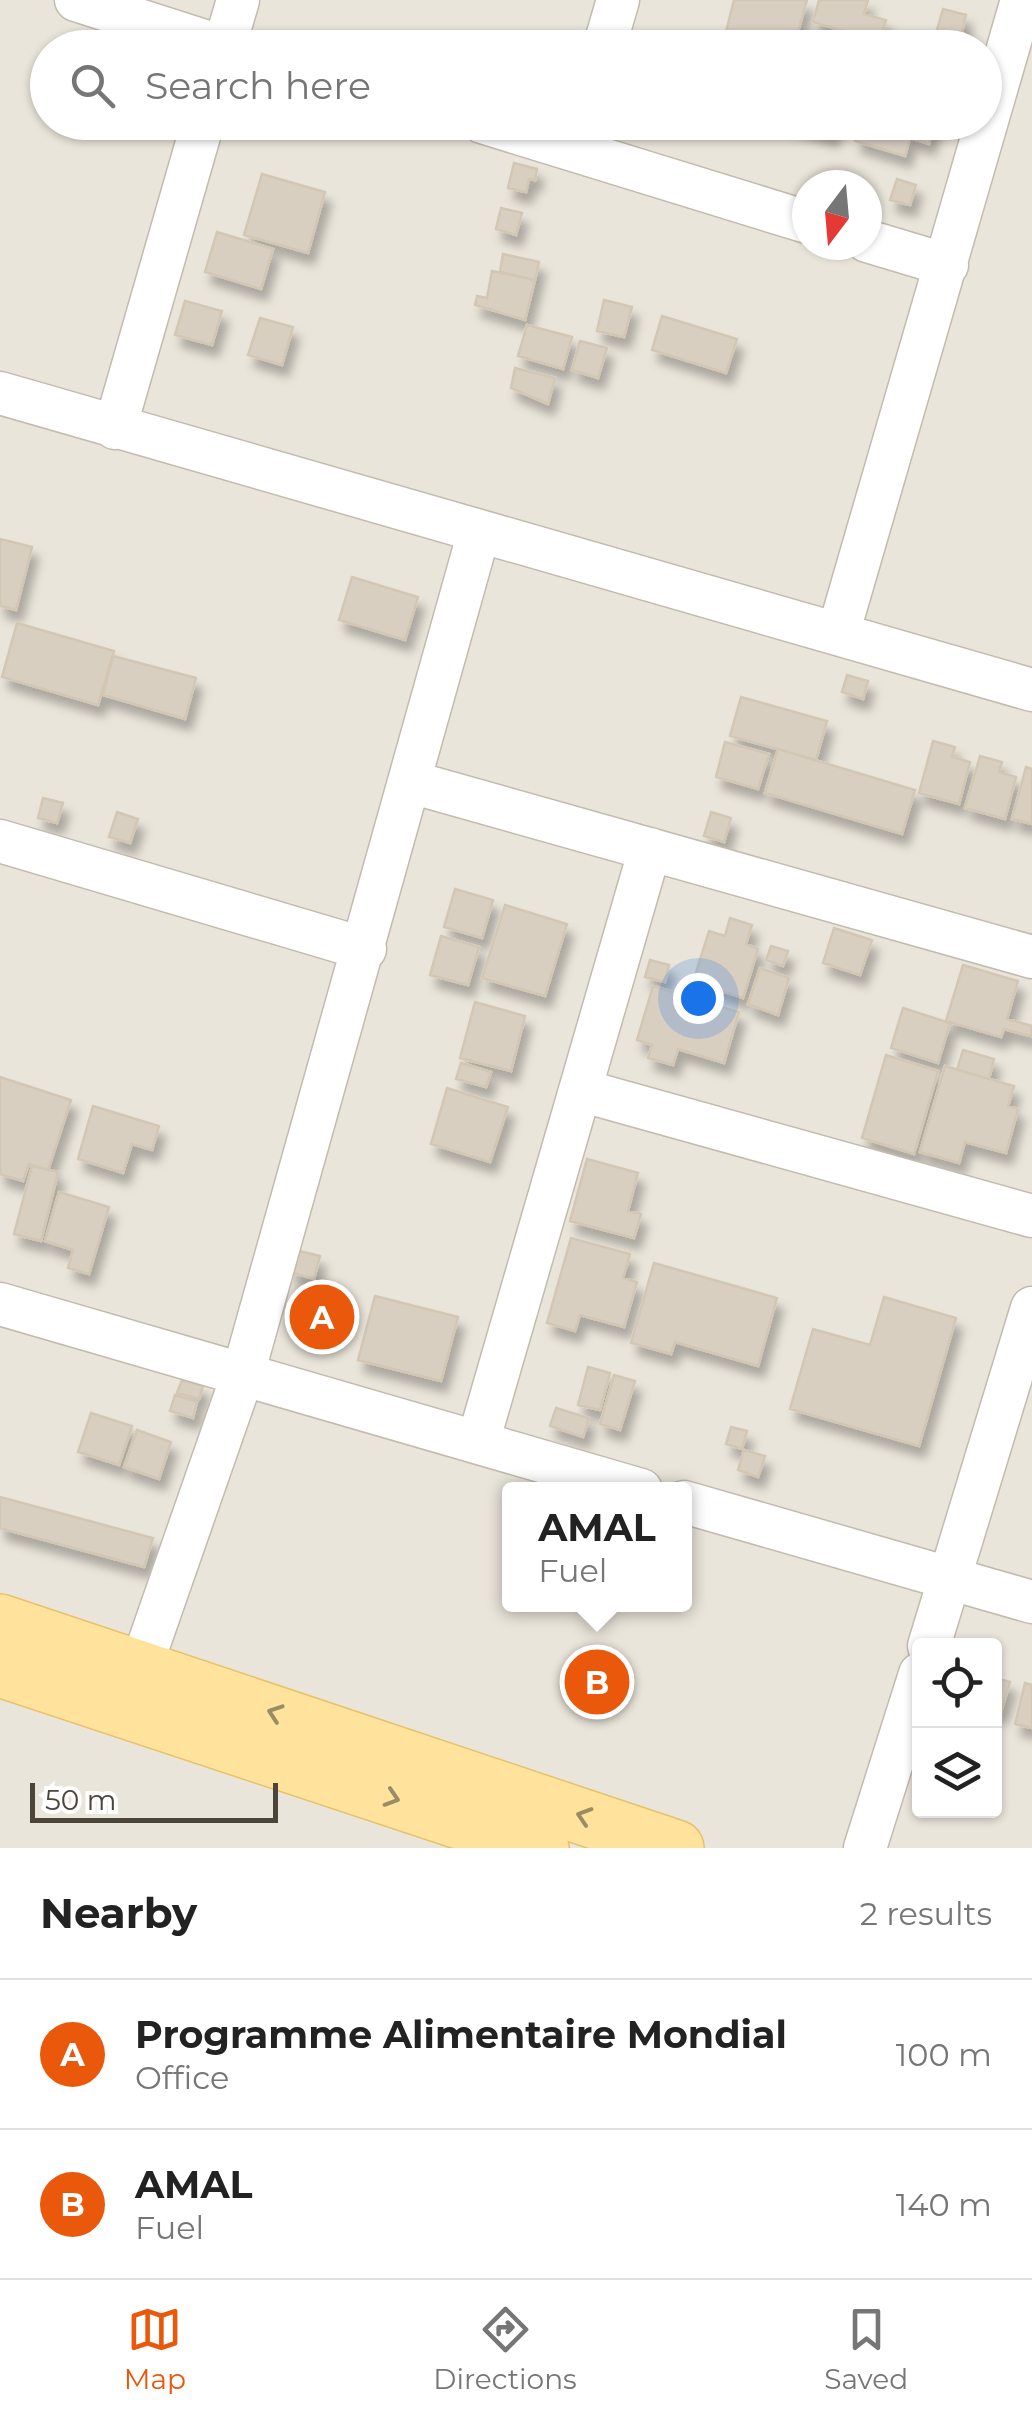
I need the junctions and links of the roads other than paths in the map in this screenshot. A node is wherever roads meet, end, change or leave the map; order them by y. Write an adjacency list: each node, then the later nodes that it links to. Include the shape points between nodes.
1 (76, 0): 5 (street)
2 (238, 0): 6 (street)
3 (618, 0): 7 (street)
4 (1022, 0): 8 (street)
5 (171, 30)
6 (230, 30)
7 (609, 30)
8 (1002, 71)
9 (198, 140): 16 (street)
10 (587, 140): 12 (street)
11 (983, 140): 14 (street)
12 (792, 216)
13 (882, 245): 14 (street)
14 (947, 266): 18 (street)
15 (0, 393): 16 (street)
16 (115, 428): 17 (street)
17 (479, 532): 18 (street); 20 (street)
18 (838, 634): 19 (street)
19 (1032, 690)
20 (412, 782): 22 (street); 23 (street)
21 (0, 841): 23 (street)
22 (650, 849): 24 (street); 25 (street)
23 (365, 948): 29 (street)
24 (1032, 957)
25 (580, 1090): 26 (street); 30 (street)
26 (1032, 1216)
27 (0, 1304): 29 (street)
28 (1032, 1308): 33 (street)
29 (243, 1374): 30 (street); 38 (street)
30 (478, 1442): 31 (street)
31 (614, 1482)
32 (692, 1504): 33 (street)
33 (950, 1579): 34 (street); 36 (street)
34 (1032, 1602)
35 (0, 1622): 38 (main road)
36 (931, 1638)
37 (0, 1669): 38 (main road)
38 (134, 1689): 40 (main road)
39 (912, 1700): 42 (street)
40 (520, 1826): 41 (main road, one-way to 40)
41 (676, 1848)
42 (866, 1848)

